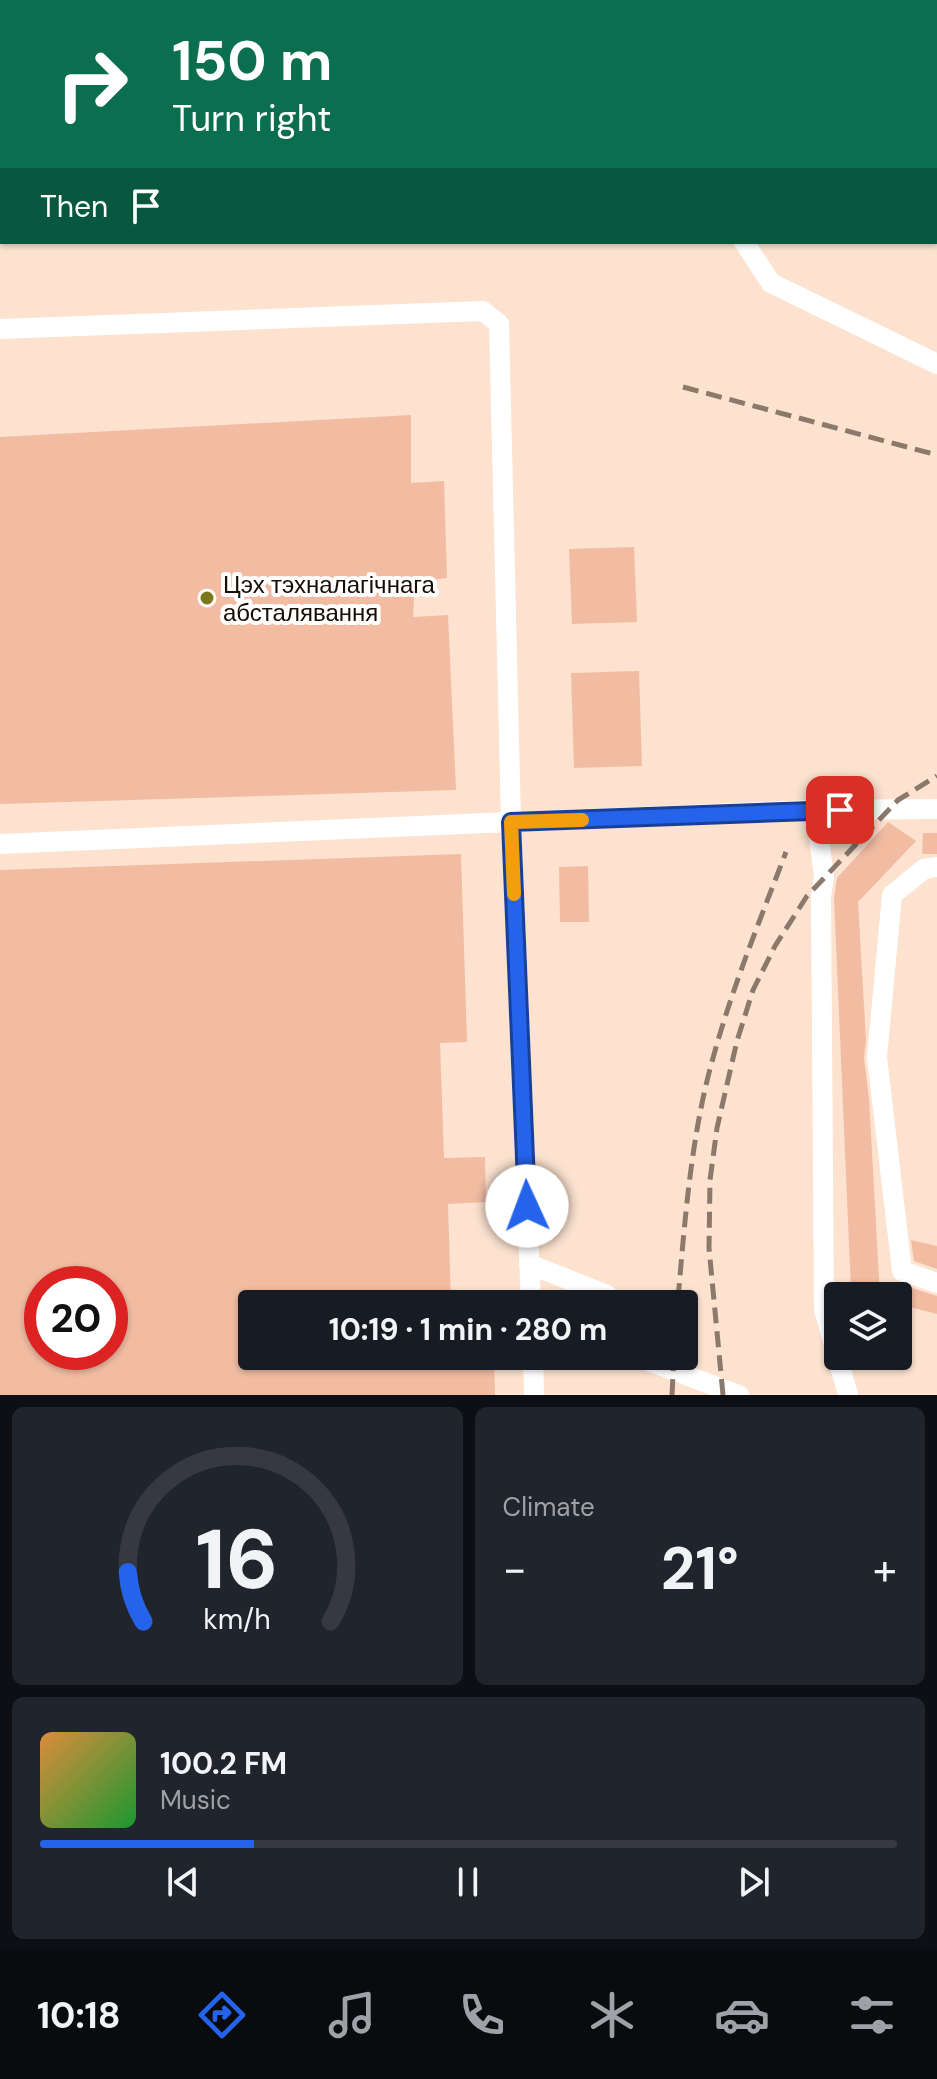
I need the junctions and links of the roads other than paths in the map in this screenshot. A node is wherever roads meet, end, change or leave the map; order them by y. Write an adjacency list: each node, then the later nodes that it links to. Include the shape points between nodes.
1 (745, 244): 3 (lane, via 771,283)
2 (0, 329): 6 (lane, via 483,311 499,324)
3 (937, 364)
4 (937, 809): 5 (lane)
5 (815, 810): 6 (lane); 17 (lane, via 824,876 824,1309)
6 (511, 822): 7 (lane); 9 (lane)
7 (0, 844)
8 (937, 867): 10 (lane, via 924,869 892,895 877,1057 902,1271)
9 (529, 1264): 11 (lane); 12 (lane)
10 (937, 1283)
11 (530, 1290)
12 (594, 1290)
13 (533, 1370): 15 (lane)
14 (672, 1370): 16 (lane)
15 (534, 1395)
16 (739, 1395)
17 (848, 1395)

